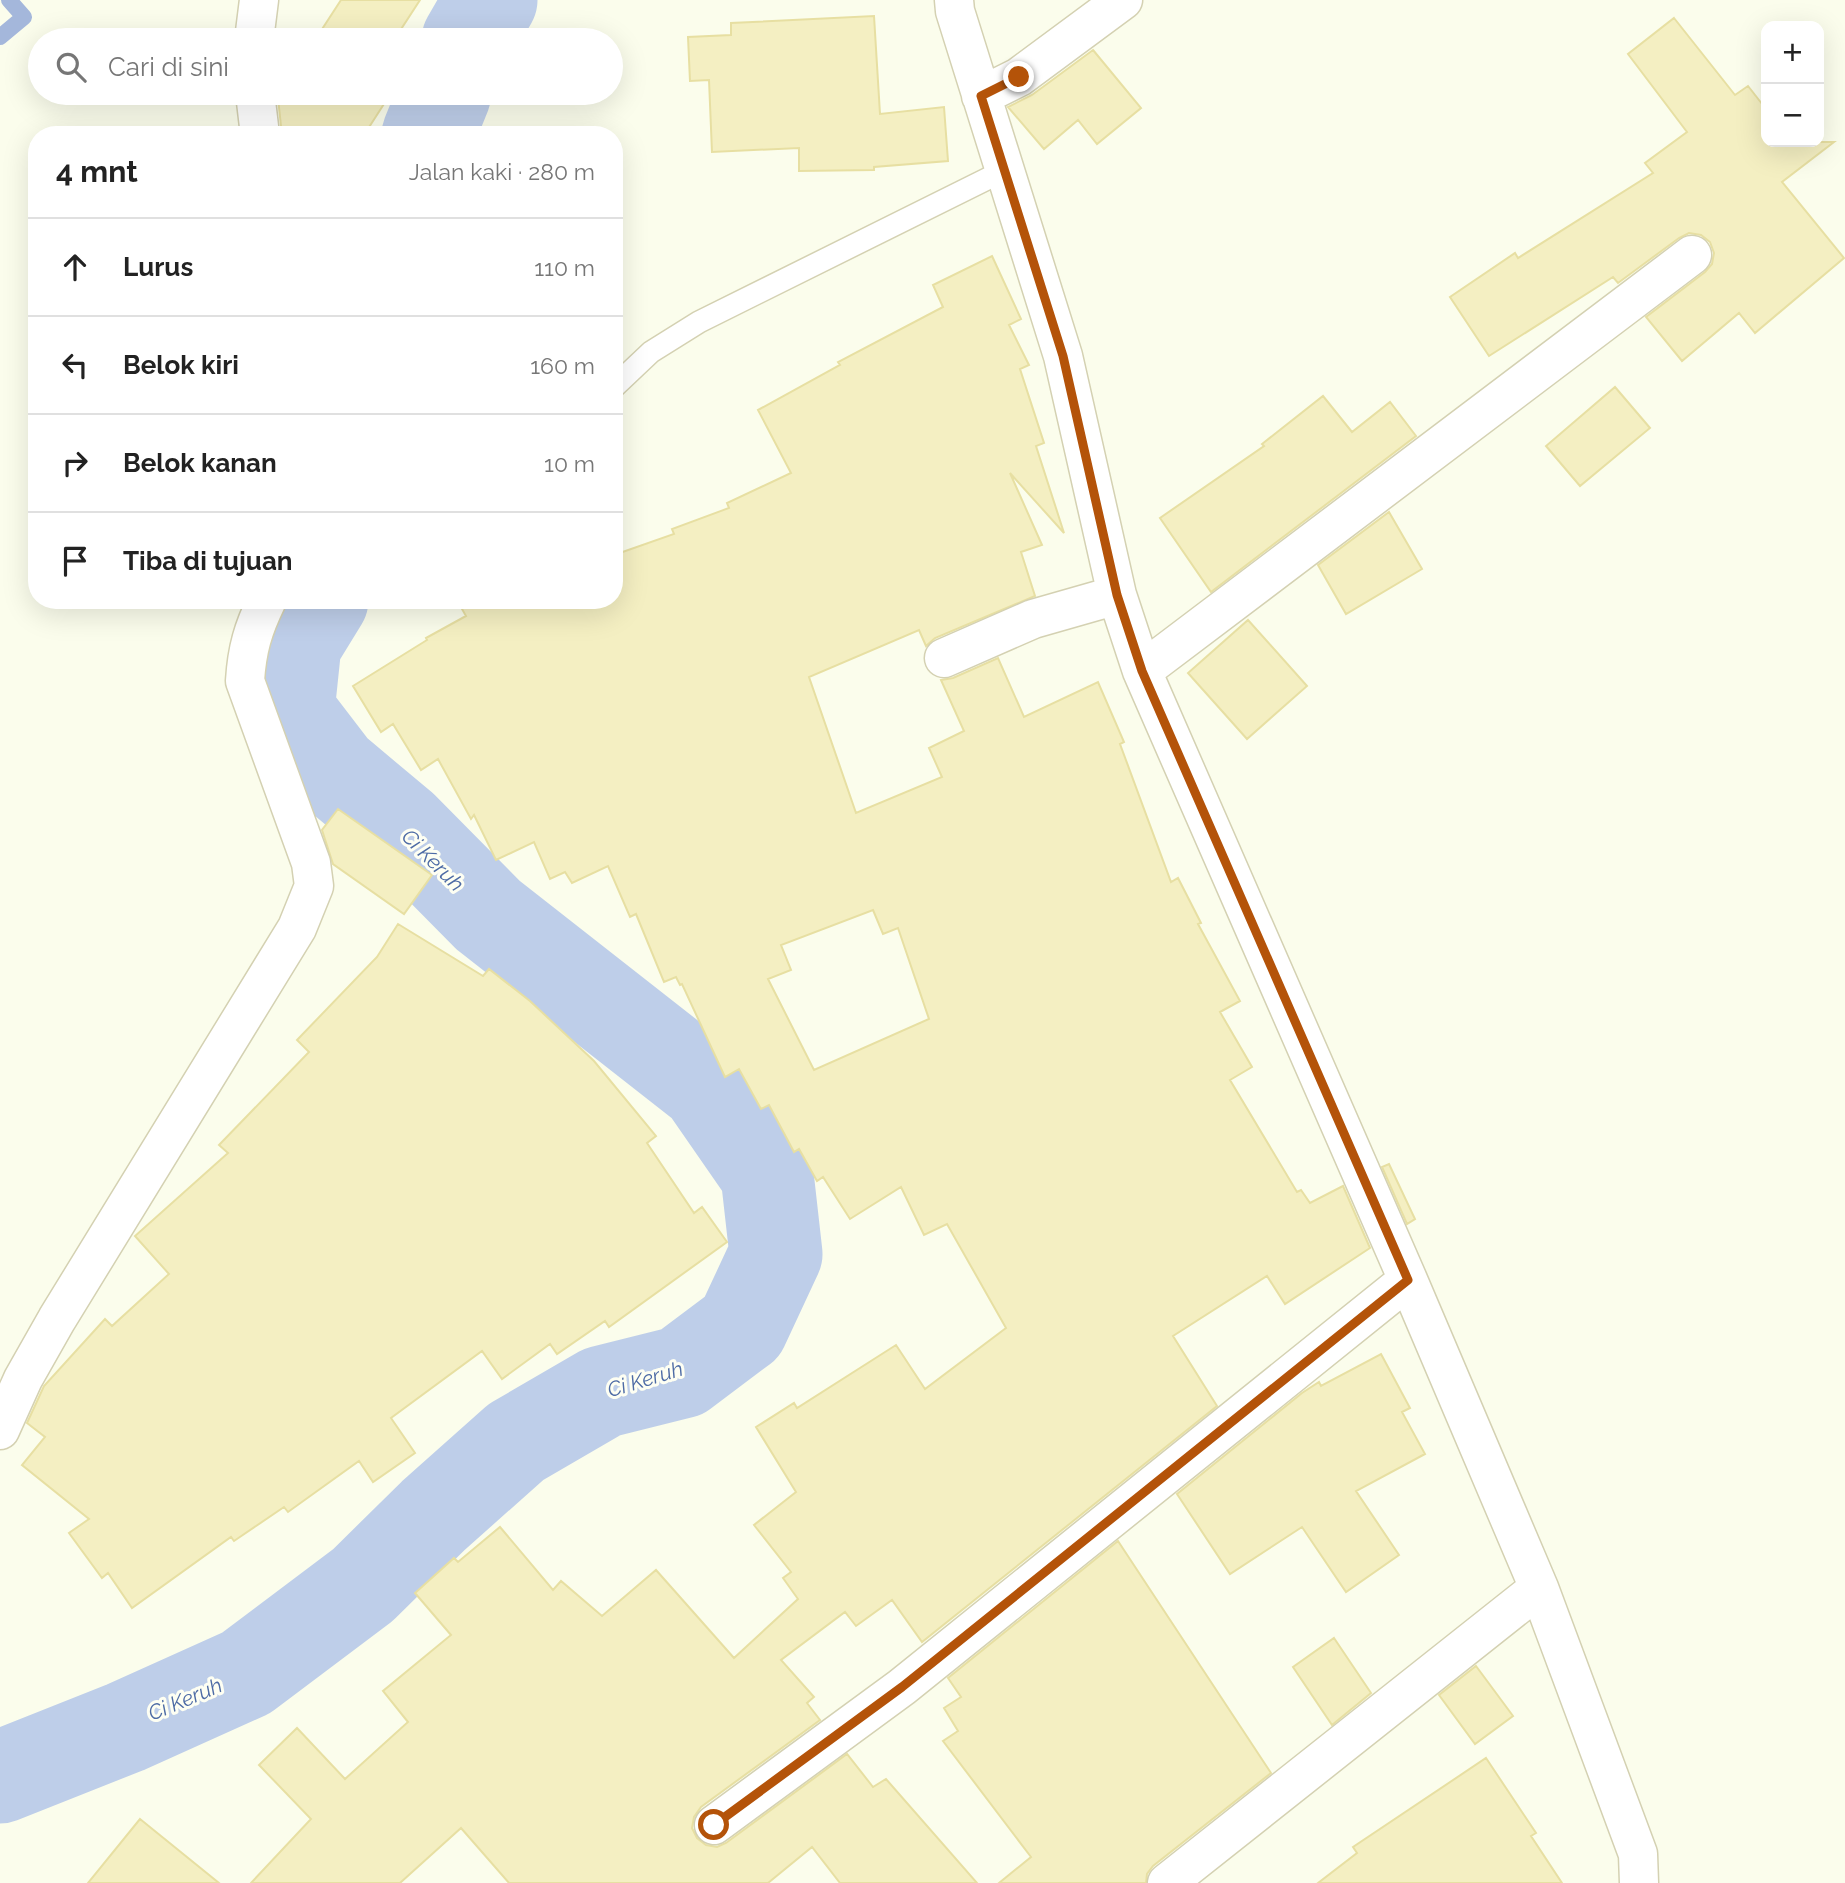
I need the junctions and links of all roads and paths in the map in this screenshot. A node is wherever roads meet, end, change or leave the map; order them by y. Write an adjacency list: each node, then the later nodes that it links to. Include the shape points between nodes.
1 (259, 0): 4 (street)
2 (954, 0): 5 (street, via 955,11)
3 (1123, 0): 5 (street)
4 (256, 28)
5 (1001, 86): 8 (street)
6 (256, 105): 7 (street)
7 (259, 126)
8 (1003, 171): 10 (lane, via 699,322 651,352); 11 (street, via 1063,356)
9 (1692, 256): 14 (street)
10 (623, 378)
11 (1117, 595): 13 (street, via 1033,619); 14 (street)
12 (264, 609): 16 (street, via 247,652 245,681 312,863 314,886 297,928 57,1319)
13 (944, 658)
14 (1159, 658): 15 (street)
15 (1408, 1280): 17 (street); 18 (street, via 902,1687)
16 (0, 1430)
17 (1539, 1588): 19 (street); 20 (street, via 1637,1854)
18 (714, 1825)
19 (1167, 1883)
20 (1639, 1883)

